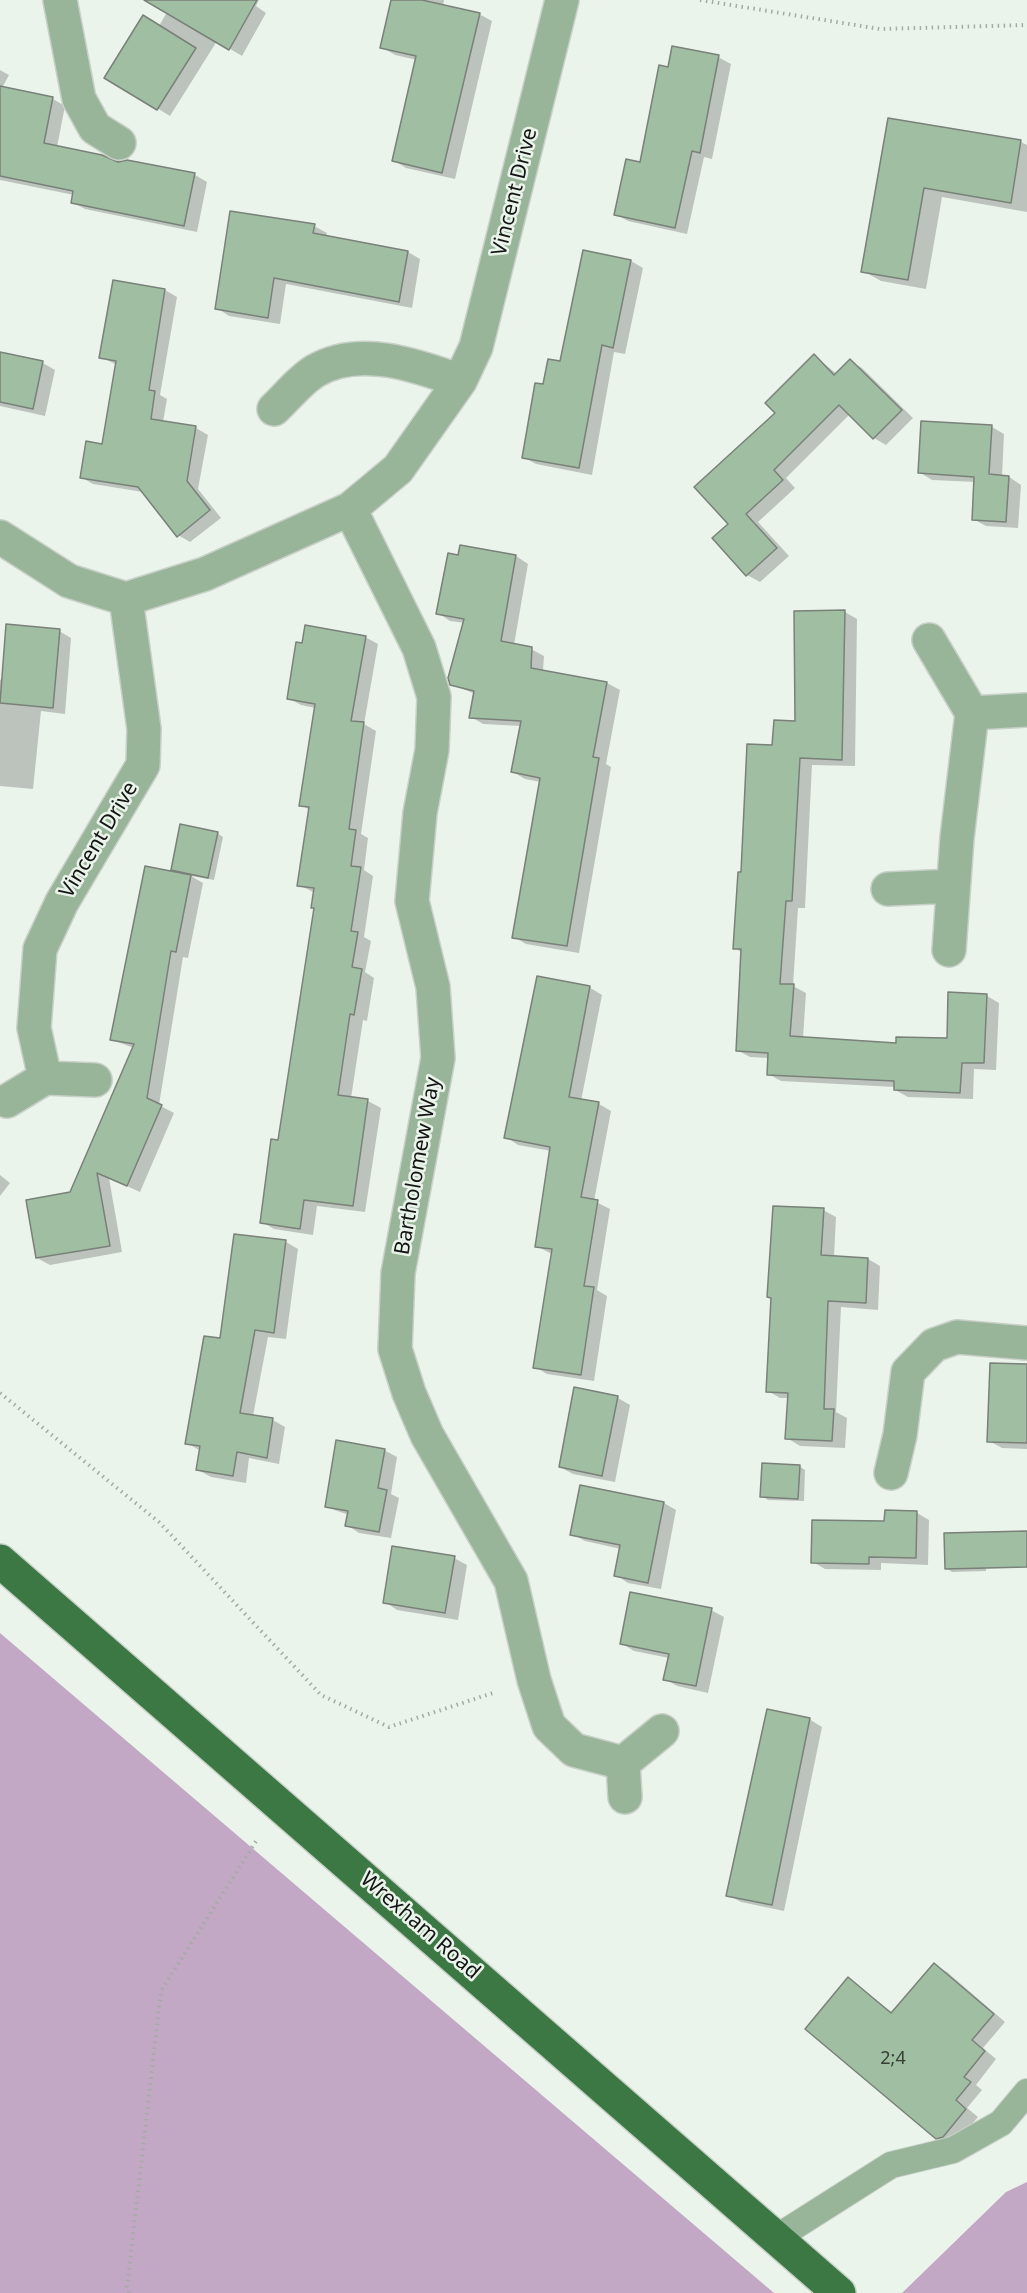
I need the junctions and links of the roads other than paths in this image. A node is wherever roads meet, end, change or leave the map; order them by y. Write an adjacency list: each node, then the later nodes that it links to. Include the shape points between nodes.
1 (60, 0): 3 (street, via 79,99 95,128)
2 (562, 0): 4 (street, Vincent Drive, via 476,347)
3 (119, 143)
4 (460, 381): 5 (street, via 418,365 349,358 315,372); 6 (street, Vincent Drive, via 398,468)
5 (274, 409)
6 (350, 509): 8 (street, Vincent Drive, via 205,574); 22 (street, Bartholomew Way, via 419,648 434,697 432,750 420,813 412,901 433,987 438,1058 398,1273 395,1349 428,1435 512,1581 534,1680 549,1726 574,1750)
7 (0, 537): 8 (street, via 69,581)
8 (126, 599): 15 (street, Vincent Drive, via 144,729 143,765 62,902 40,949 34,1028)
9 (929, 640): 11 (street)
10 (1027, 710): 11 (street)
11 (972, 713): 12 (street)
12 (953, 886): 13 (street); 14 (street)
13 (888, 889)
14 (949, 950)
15 (45, 1078): 16 (street); 17 (street)
16 (95, 1080)
17 (7, 1101)
18 (1027, 1343): 19 (street, via 957,1337 934,1345 908,1371)
19 (891, 1473)
20 (0, 1561): 25 (highway, Wrexham Road)
21 (662, 1731): 22 (street)
22 (623, 1763): 23 (street)
23 (625, 1797)
24 (1027, 2092): 25 (lane, via 1001,2123 953,2150 891,2165)
25 (776, 2238): 26 (highway, Wrexham Road)
26 (839, 2293)

